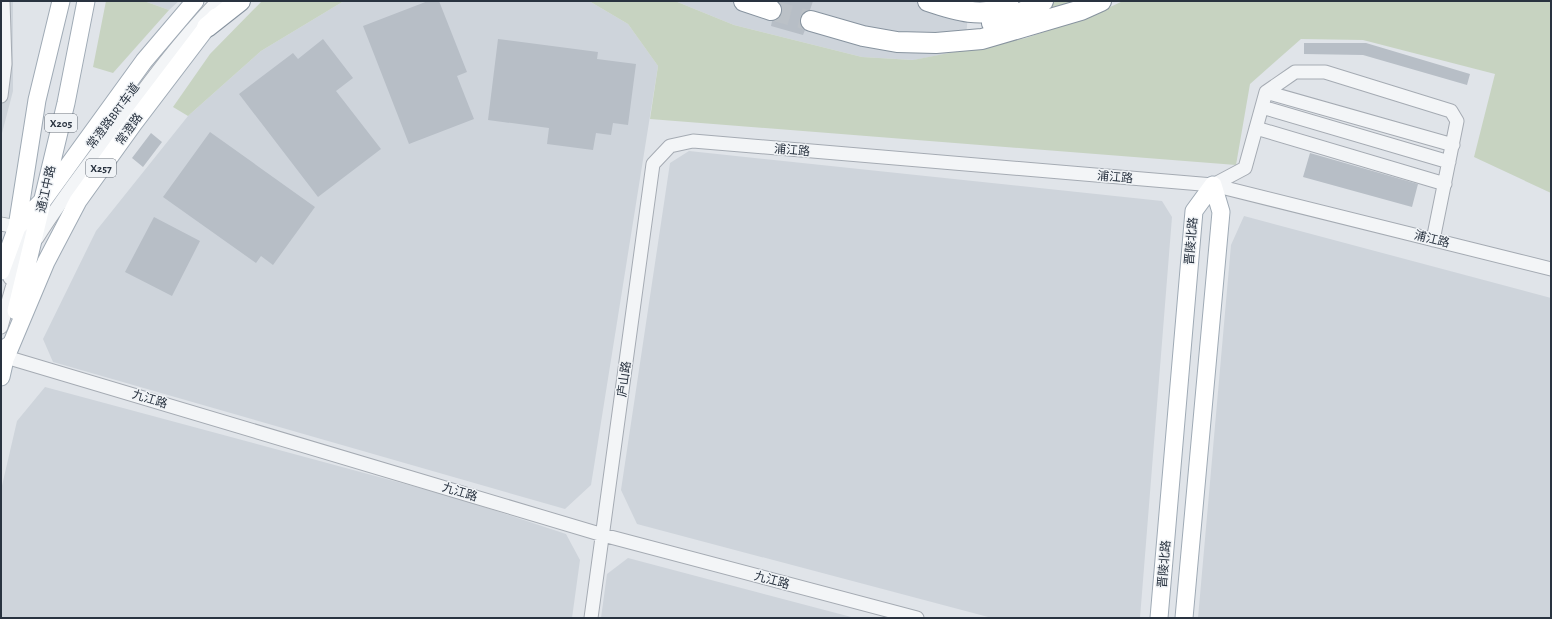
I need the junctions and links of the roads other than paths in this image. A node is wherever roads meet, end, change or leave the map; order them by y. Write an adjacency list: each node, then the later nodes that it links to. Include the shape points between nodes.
1 (3, 1): 19 (street, via 5,64)
2 (61, 1): 29 (main road, 通江中路 / X205, via 37,100)
3 (86, 1): 27 (main road, 通江中路 / X205)
4 (195, 1): 27 (main road, X257, via 144,61)
5 (204, 1): 28 (street, 常澄路BRT车道, via 189,16 64,180)
6 (218, 1): 29 (street, via 132,106 50,217)
7 (232, 1): 16 (main road, 常澄路 / X257)
8 (240, 1): 16 (highway)
9 (744, 1): 14 (highway)
10 (928, 1): 11 (highway, via 959,11 980,13 1004,8)
11 (1018, 1)
12 (1043, 1): 17 (highway, via 1006,19 979,27 938,37)
13 (1101, 1): 17 (highway, via 1081,10 982,38 936,43)
14 (772, 10)
15 (811, 21): 17 (highway, via 863,36)
16 (207, 27): 35 (main road, 常澄路 / X257, via 78,201 46,262)
17 (897, 42)
18 (1266, 92): 20 (street); 22 (street); 22 (street, via 1294,72 1325,72 1451,111 1457,121)
19 (1, 96)
20 (1262, 107): 21 (street); 24 (street)
21 (1256, 128): 25 (street); 26 (street, via 1245,168)
22 (1452, 145): 24 (street)
23 (670, 146): 26 (street, 浦江路, via 693,141); 37 (street, 庐山路, via 653,164)
24 (1449, 162): 25 (street)
25 (1445, 184): 30 (street)
26 (1213, 185): 30 (street, 浦江路); 38 (main road, 晋陵北路, via 1194,212); 41 (main road, 晋陵北路, via 1221,212)
27 (44, 199): 28 (main road, 通江中路 / X205); 29 (main road, X257)
28 (39, 217): 29 (main road, 通江中路 / X205)
29 (19, 234): 32 (main road, 通江中路 / X205); 33 (street, via 18,255); 34 (street, via 12,288); 35 (main road, 通江中路)
30 (1434, 240): 31 (street, 浦江路)
31 (1551, 269)
32 (1, 270)
33 (1, 302)
34 (1, 327)
35 (6, 357): 36 (main road, 通江中路); 37 (street, 九江路)
36 (1, 377)
37 (603, 535): 39 (street, 庐山路); 40 (street, 九江路)
38 (1158, 615)
39 (591, 618)
40 (917, 618)
41 (1184, 618)

